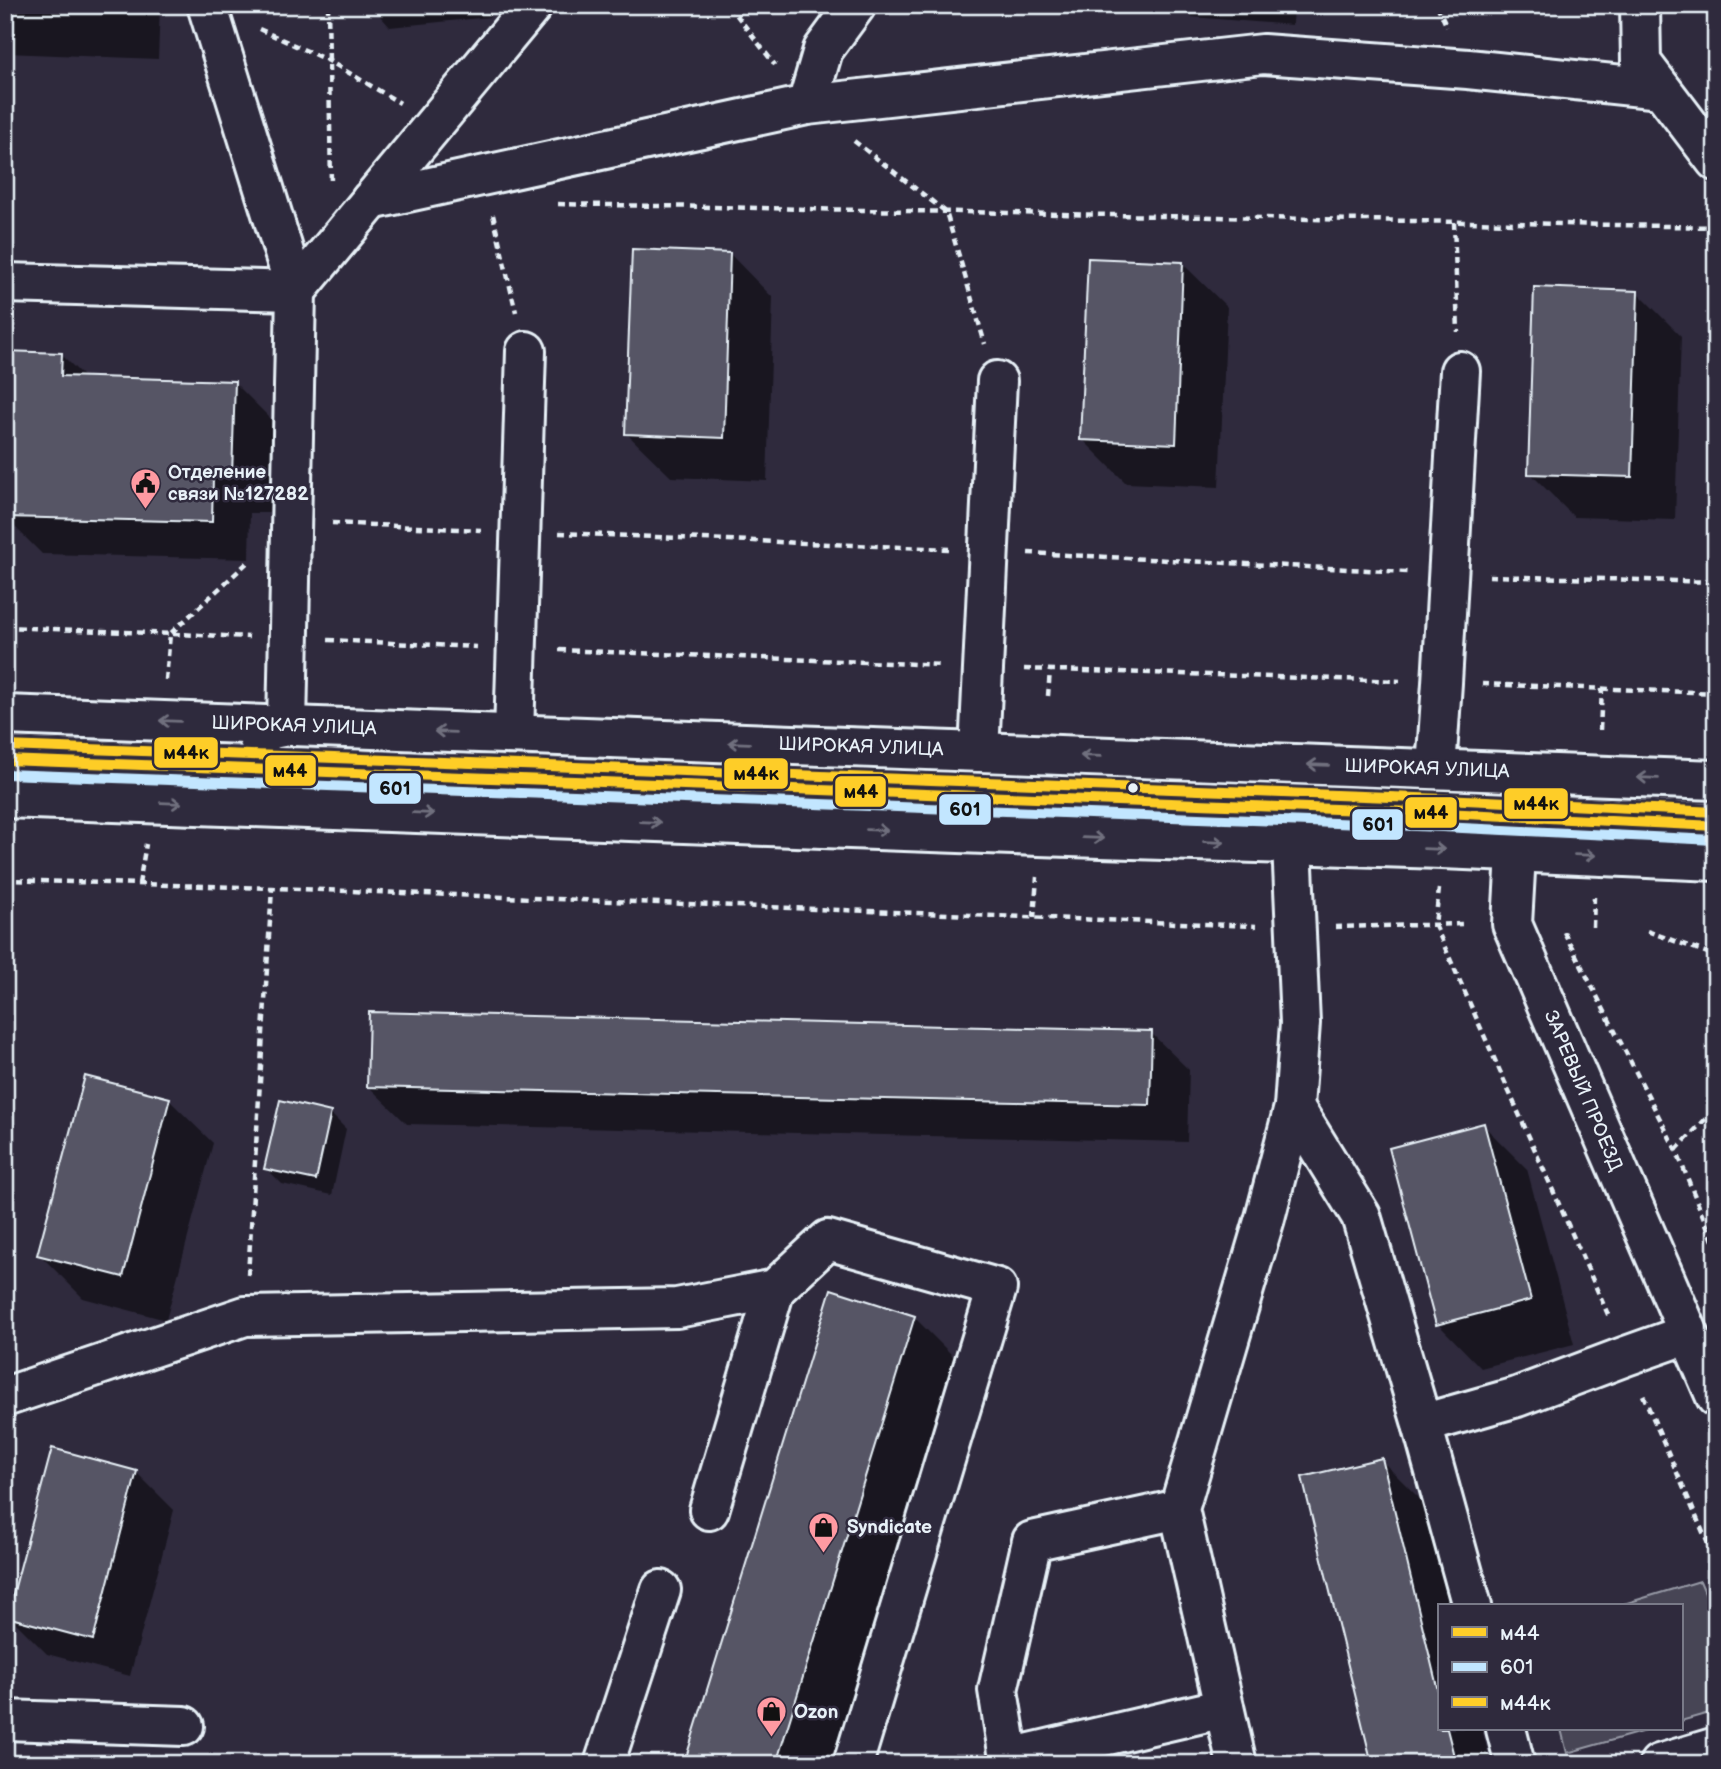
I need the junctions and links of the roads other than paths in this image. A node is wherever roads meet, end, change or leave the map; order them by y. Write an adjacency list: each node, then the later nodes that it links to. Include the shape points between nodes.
1 (533, 5): 8 (main road)
2 (856, 5): 6 (main road, via 823,50)
3 (1640, 5): 5 (main road, via 1641,62)
4 (207, 6): 10 (main road)
5 (1661, 89): 6 (main road, via 1263,54); 7 (main road)
6 (807, 105): 8 (main road)
7 (1716, 161)
8 (371, 200): 10 (main road)
9 (5, 283): 10 (main road)
10 (296, 290): 15 (main road)
11 (526, 351): 16 (main road)
12 (1460, 371): 21 (main road)
13 (996, 381): 17 (main road)
14 (19, 716): 15 (main road, ШИРОКАЯ УЛИЦА, one-way to 14); 19 (main road, via 49,720 63,729 71,743)
15 (287, 726): 16 (main road, ШИРОКАЯ УЛИЦА, one-way to 15); 20 (main road, via 258,738 248,750)
16 (514, 734): 17 (main road, ШИРОКАЯ УЛИЦА, one-way to 16)
17 (979, 752): 21 (main road, ШИРОКАЯ УЛИЦА, one-way to 17)
18 (5, 760): 19 (main road)
19 (73, 763): 20 (main road); 24 (main road, via 61,788 47,796)
20 (245, 769): 25 (main road, via 256,796); 27 (main road)
21 (1436, 769): 22 (main road, ШИРОКАЯ УЛИЦА)
22 (1520, 772): 23 (main road, ШИРОКАЯ УЛИЦА, one-way to 22); 27 (main road, ЗАРЕВЫЙ ПРОЕЗД)
23 (1716, 780)
24 (18, 798): 25 (main road, one-way to 25)
25 (285, 808): 28 (main road, one-way to 28)
26 (1716, 826): 27 (main road)
27 (1517, 835): 28 (main road, one-way to 27); 29 (main road, one-way to 29); 32 (main road, ЗАРЕВЫЙ ПРОЕЗД, via 1511,924)
28 (1292, 844): 30 (main road, via 1300,1023)
29 (1716, 861)
30 (1294, 1107): 35 (main road, via 1361,1216); 37 (main road)
31 (775, 1289): 33 (main road, via 677,1308 245,1316); 36 (main road); 46 (main road, via 828,1241 996,1288)
32 (1688, 1334): 34 (main road, ЗАРЕВЫЙ ПРОЕЗД); 35 (main road, via 1517,1397)
33 (5, 1397)
34 (1716, 1397)
35 (1422, 1424): 39 (main road)
36 (709, 1510)
37 (1179, 1510): 40 (main road); 40 (main road, via 1032,1541 998,1690 1009,1758)
38 (661, 1590): 45 (main road)
39 (1471, 1604)
40 (1224, 1708): 47 (main road)
41 (5, 1720): 42 (main road)
42 (184, 1726)
43 (1506, 1730): 48 (main road)
44 (1716, 1746): 49 (main road)
45 (604, 1764)
46 (853, 1764)
47 (1237, 1764)
48 (1515, 1764)
49 (1659, 1764)

